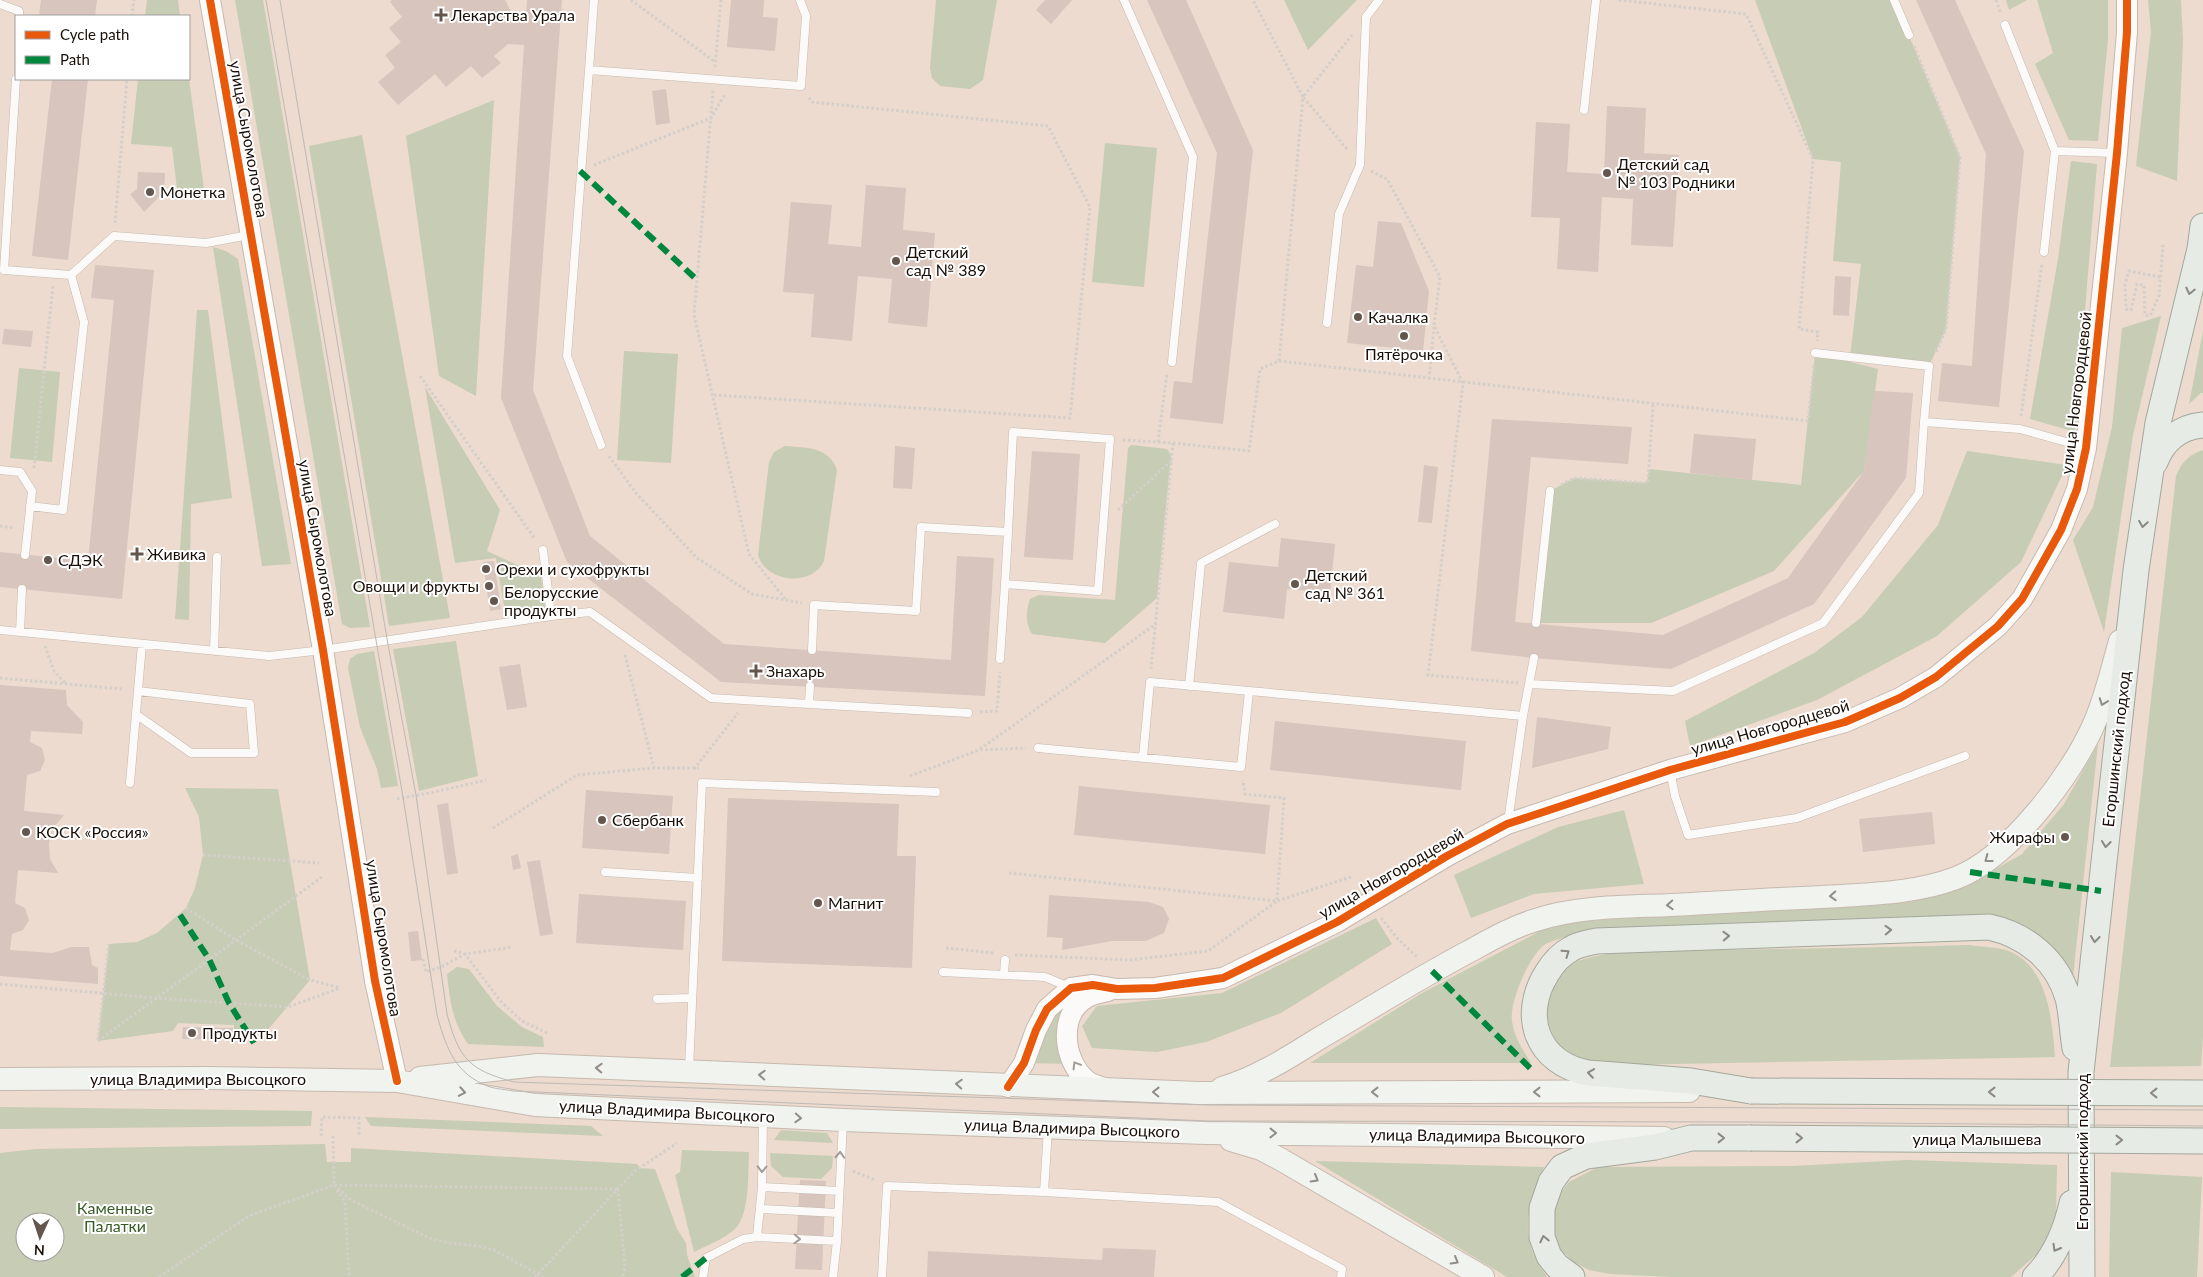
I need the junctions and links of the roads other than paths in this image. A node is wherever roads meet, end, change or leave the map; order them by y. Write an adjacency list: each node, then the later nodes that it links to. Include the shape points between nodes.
1 (210, 0): 20 (street, улица Сыромолотова)
2 (594, 0): 13 (lane)
3 (800, 0): 13 (lane, via 806,16 800,86)
4 (1124, 0): 25 (lane, via 1193,157)
5 (1379, 0): 23 (lane, via 1366,16 1360,165 1339,214)
6 (1596, 0): 15 (lane)
7 (1894, 0): 12 (lane)
8 (2127, 0): 17 (street, улица Новгородцевой)
9 (0, 4): 10 (lane, via 19,11)
10 (19, 15)
11 (2005, 25): 16 (lane)
12 (1909, 35)
13 (589, 70): 28 (lane, via 567,356)
14 (16, 80): 19 (lane, via 14,149)
15 (1584, 110)
16 (2055, 151): 17 (lane); 21 (lane)
17 (2117, 153): 29 (street, улица Новгородцевой)
18 (2203, 226): 31 (main road, Егоршинский подход, one-way to 31, via 2158,423)
19 (3, 235): 22 (lane, via 4,270)
20 (251, 235): 22 (lane, via 206,243 114,236); 47 (street, улица Сыромолотова)
21 (2044, 252)
22 (71, 275): 33 (lane, via 84,322 63,510)
23 (1327, 323)
24 (1815, 354): 26 (lane, via 1929,366)
25 (1172, 362)
26 (1924, 422): 29 (lane, via 2020,429); 52 (lane, via 1919,493 1823,623 1673,691)
27 (2203, 425): 31 (main road, via 2188,428 2167,441)
28 (601, 445)
29 (2086, 448): 64 (street, улица Новгородцевой, via 2077,489 2061,530 2022,599 1998,626 1936,678 1846,722)
30 (0, 470): 33 (lane, via 20,472 32,491)
31 (2150, 478): 39 (main road, Егоршинский подход, one-way to 39)
32 (1550, 492): 43 (lane)
33 (30, 506): 37 (lane)
34 (1275, 524): 54 (lane, via 1200,562)
35 (1008, 532): 40 (lane); 40 (lane, via 1014,432 1110,439 1098,591); 48 (lane, via 920,527 916,612 814,606)
36 (543, 550): 42 (lane)
37 (25, 555)
38 (217, 557): 49 (lane)
39 (2136, 570): 78 (main road, Егоршинский подход, one-way to 78); 84 (main road, one-way to 84, via 2109,684 2082,749 2041,807 2003,848 1970,872 1948,881 1906,890 1858,895 1606,908 1551,915 1512,929 1432,971 1239,1083)
40 (1005, 584): 51 (lane)
41 (22, 589): 45 (lane)
42 (551, 616): 47 (lane); 57 (lane, via 590,612 711,698)
43 (1536, 623)
44 (0, 630): 45 (lane)
45 (20, 632): 46 (lane)
46 (142, 644): 49 (lane); 55 (lane)
47 (323, 650): 49 (lane, via 269,656); 80 (street, улица Сыромолотова, via 374,981)
48 (812, 650)
49 (214, 651)
50 (1534, 658): 52 (lane)
51 (1000, 659)
52 (1530, 684): 60 (lane)
53 (810, 686): 57 (lane)
54 (1189, 686): 56 (lane); 63 (lane, via 1150,682)
55 (138, 691): 59 (lane); 59 (lane, via 250,704 254,754 191,753)
56 (1248, 692): 60 (lane); 63 (lane, via 1241,766)
57 (809, 704): 58 (lane)
58 (968, 714)
59 (137, 715): 65 (lane)
60 (1523, 716): 67 (lane)
61 (1038, 748): 63 (lane)
62 (1965, 756): 64 (lane, via 1797,818 1688,835 1674,796)
63 (1143, 757)
64 (1670, 770): 67 (street, улица Новгородцевой)
65 (130, 783)
66 (936, 792): 69 (lane, via 702,783)
67 (1508, 824): 74 (street, улица Новгородцевой, via 1447,856 1337,922 1223,978 1155,988)
68 (605, 872): 69 (lane)
69 (698, 878): 75 (lane)
70 (1005, 957): 72 (lane)
71 (943, 972): 72 (lane)
72 (1004, 974): 73 (lane, via 1045,977)
73 (1071, 988): 74 (street, улица Новгородцевой); 81 (street, via 1047,1009 1024,1063)
74 (1117, 989): 82 (street, улица Новгородцевой, one-way to 74, via 1086,1080 1074,1064 1067,1033 1071,1012 1086,997)
75 (692, 998): 76 (lane); 77 (lane)
76 (657, 999)
77 (689, 1071): 80 (main road, улица Владимира Высоцкого, one-way to 80, via 538,1065); 81 (main road, улица Владимира Высоцкого, one-way to 77)
78 (2081, 1072): 83 (main road, one-way to 78, via 1691,1081 1588,1073 1561,1064 1543,1045 1536,1030 1534,1005 1542,981 1562,955 1597,941 1989,927 2017,935 2056,972 2068,999); 93 (main road, Егоршинский подход)
79 (0, 1079): 80 (main road, улица Владимира Высоцкого)
80 (397, 1081): 86 (main road, улица Владимира Высоцкого, one-way to 86, via 536,1105)
81 (1008, 1086): 82 (main road, улица Владимира Высоцкого)
82 (1114, 1091): 84 (main road, улица Владимира Высоцкого, one-way to 82)
83 (1747, 1091): 84 (main road, улица Владимира Высоцкого, one-way to 84); 85 (main road, one-way to 83, bridge)
84 (1198, 1093)
85 (2203, 1094)
86 (763, 1116): 87 (main road, улица Владимира Высоцкого, one-way to 87); 94 (lane, one-way to 94)
87 (843, 1120): 88 (main road, улица Владимира Высоцкого); 95 (lane, one-way to 87)
88 (1048, 1127): 89 (main road, улица Владимира Высоцкого); 96 (lane)
89 (1206, 1133): 90 (main road, улица Владимира Высоцкого, one-way to 90); 105 (main road, one-way to 105, via 1247,1144 1280,1159)
90 (1692, 1138): 91 (main road, улица Владимира Высоцкого, one-way to 91); 106 (main road, one-way to 90, via 1549,1256 1542,1237 1542,1208 1550,1182 1562,1167 1586,1156 1655,1147)
91 (1750, 1138): 92 (main road, улица Малышева, one-way to 92, bridge)
92 (2203, 1141)
93 (2081, 1169): 107 (main road, one-way to 107, via 2064,1235); 108 (main road, Егоршинский подход)
94 (762, 1186): 95 (lane); 97 (lane)
95 (839, 1190): 98 (lane)
96 (1044, 1192): 103 (lane, via 887,1186); 104 (lane, via 1218,1202 1342,1268)
97 (760, 1209): 98 (lane); 99 (lane)
98 (838, 1213): 100 (lane)
99 (756, 1236): 100 (lane, one-way to 100); 101 (lane, via 706,1258)
100 (837, 1241): 102 (lane)
101 (703, 1277)
102 (832, 1277)
103 (882, 1277)
104 (1341, 1277)
105 (1483, 1277)
106 (1572, 1277)
107 (2035, 1277)
108 (2082, 1277)

